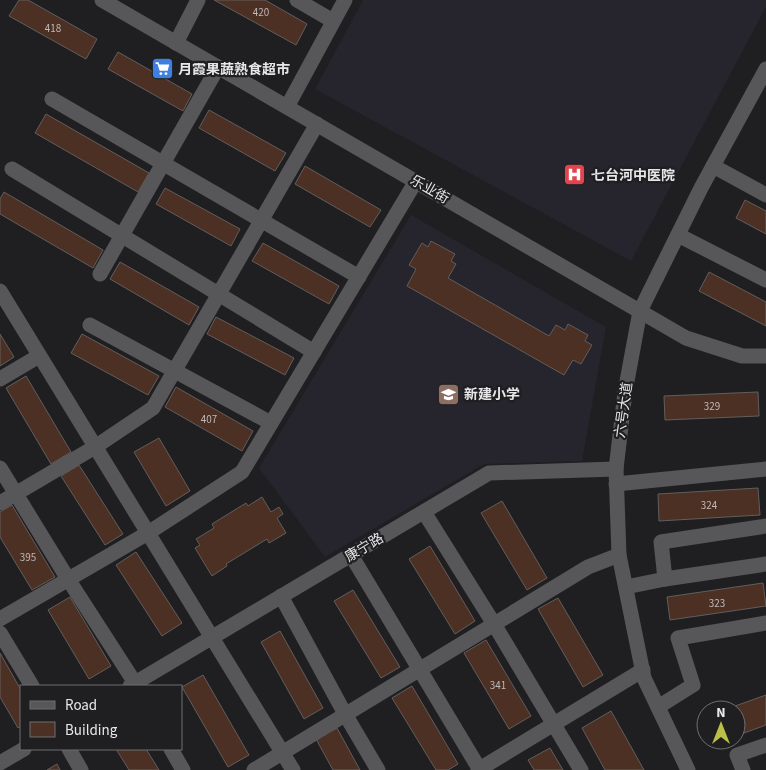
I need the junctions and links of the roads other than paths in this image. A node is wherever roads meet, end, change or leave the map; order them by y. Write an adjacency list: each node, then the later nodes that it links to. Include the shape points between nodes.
1 (102, 0): 6 (street, 乐业街)
2 (198, 0): 6 (street)
3 (297, 0): 5 (street)
4 (344, 0): 5 (street)
5 (334, 21): 11 (street)
6 (176, 43): 7 (street, 乐业街)
7 (218, 67): 11 (street, 乐业街); 13 (street)
8 (766, 69): 9 (street, 六号大道)
9 (760, 92): 14 (street, 六号大道)
10 (52, 99): 13 (street)
11 (288, 107): 12 (street, 乐业街)
12 (317, 124): 16 (street, 乐业街); 18 (street)
13 (164, 163): 18 (street); 19 (street)
14 (713, 166): 17 (street); 20 (street, 六号大道)
15 (12, 170): 19 (street)
16 (416, 181): 22 (street); 26 (street, 乐业街)
17 (766, 195)
18 (261, 220): 22 (street); 25 (street)
19 (123, 235): 21 (street); 25 (street)
20 (678, 235): 23 (street); 26 (street, 六号大道)
21 (100, 274)
22 (359, 277): 28 (street)
23 (766, 280)
24 (0, 292): 29 (street)
25 (219, 294): 28 (street); 31 (street)
26 (640, 311): 30 (street, 乐业街, via 686,338 742,356); 37 (street, 六号大道, via 625,392)
27 (90, 325): 31 (street)
28 (314, 352): 33 (street)
29 (39, 356): 32 (street); 34 (street)
30 (766, 356)
31 (175, 370): 33 (street); 34 (street, via 153,408)
32 (0, 379)
33 (272, 423): 42 (street, via 242,472)
34 (95, 447): 38 (street); 42 (street)
35 (0, 468): 38 (street)
36 (766, 469): 37 (street, 康宁路)
37 (616, 477): 40 (street, 康宁路, via 489,473); 44 (street, 六号大道)
38 (16, 494): 39 (street); 46 (street)
39 (0, 503)
40 (424, 512): 43 (street, 康宁路); 52 (street)
41 (766, 526): 47 (street, via 661,542)
42 (148, 533): 46 (street); 54 (street)
43 (351, 555): 49 (street, 康宁路); 55 (street)
44 (619, 555): 48 (street, 六号大道); 52 (street, via 588,567)
45 (766, 564): 47 (street)
46 (68, 579): 50 (street); 58 (street)
47 (665, 579): 48 (street)
48 (626, 587): 56 (street, 六号大道)
49 (281, 596): 54 (street, 康宁路); 60 (street)
50 (0, 619)
51 (766, 623): 59 (street, via 678,638 693,685)
52 (494, 624): 55 (street); 61 (street)
53 (0, 633): 57 (street)
54 (212, 638): 58 (street, 康宁路); 66 (street)
55 (420, 669): 60 (street); 73 (street)
56 (643, 670): 59 (street, 六号大道); 61 (street)
57 (31, 685)
58 (134, 685)
59 (658, 707): 75 (street, 六号大道)
60 (345, 714): 66 (street); 72 (street)
61 (553, 724): 73 (street); 74 (street)
62 (766, 745): 76 (street, via 737,755)
63 (22, 750): 67 (street)
64 (70, 750): 68 (street)
65 (172, 750): 69 (street)
66 (282, 753): 70 (street); 71 (street)
67 (0, 763)
68 (81, 770)
69 (183, 770)
70 (254, 770)
71 (293, 770)
72 (378, 770)
73 (479, 770)
74 (581, 770)
75 (688, 770)
76 (743, 770)

